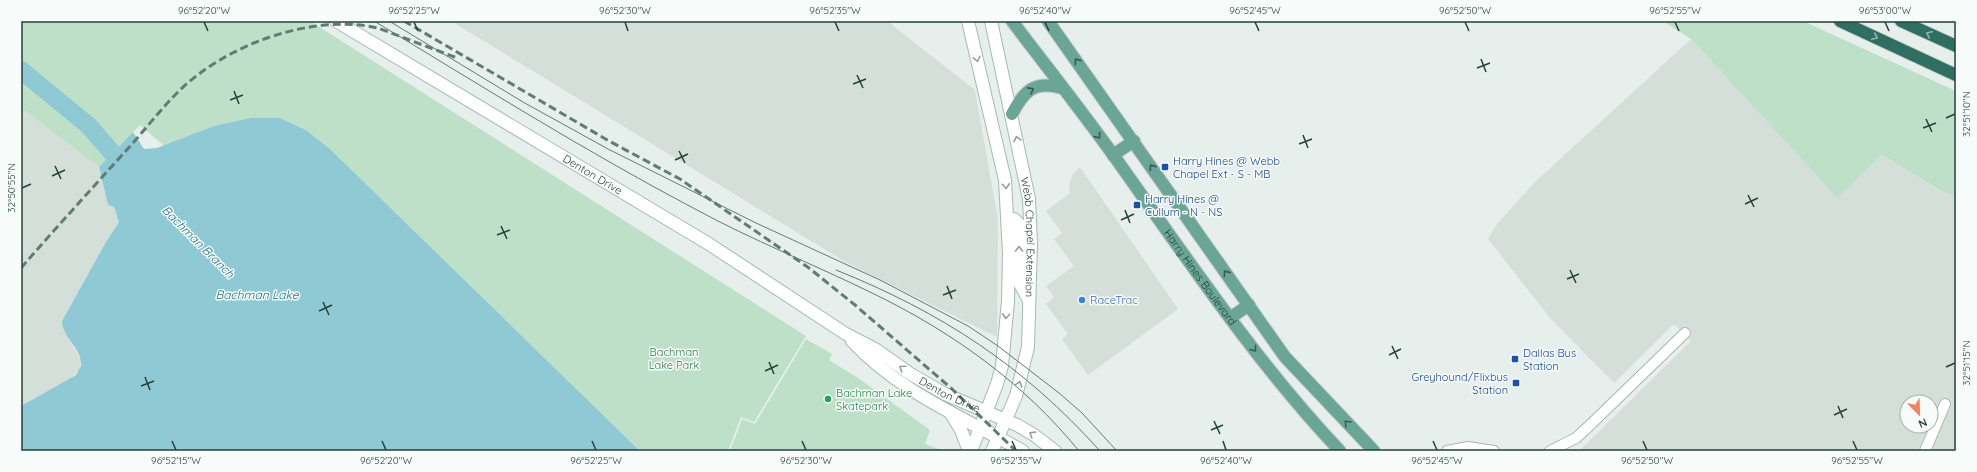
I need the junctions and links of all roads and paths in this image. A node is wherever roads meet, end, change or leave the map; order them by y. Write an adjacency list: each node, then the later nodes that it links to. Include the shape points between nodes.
1 (336, 21): 19 (main road, Denton Drive, via 709,244)
2 (968, 21): 14 (main road, Webb Chapel Extension, one-way to 14, via 1005,180)
3 (991, 21): 11 (main road, Webb Chapel Extension)
4 (1012, 21): 10 (main road, Harry Hines Boulevard)
5 (1048, 21): 12 (main road, Harry Hines Boulevard, one-way to 5)
6 (1840, 21): 9 (highway, one-way to 9)
7 (1901, 21): 8 (highway, one-way to 7)
8 (1956, 46)
9 (1956, 75)
10 (1062, 88): 11 (main road, one-way to 10, via 1028,90 1051,84); 13 (main road, Harry Hines Boulevard, one-way to 13)
11 (1012, 114): 15 (main road, Webb Chapel Extension, one-way to 11, via 1031,243 1029,199)
12 (1134, 141): 13 (main road); 16 (main road, Harry Hines Boulevard, one-way to 12)
13 (1113, 156): 17 (main road, Harry Hines Boulevard)
14 (1007, 219): 15 (main road, one-way to 14, via 1020,284 1019,224 1014,219); 22 (main road, Webb Chapel Extension, one-way to 22, via 1009,266 1004,344 999,378)
15 (1028, 300): 23 (main road, Webb Chapel Extension, one-way to 15, via 1016,396 1028,347)
16 (1248, 305): 17 (main road); 31 (main road, Harry Hines Boulevard, one-way to 16, via 1289,362)
17 (1230, 318): 30 (main road, Harry Hines Boulevard, one-way to 30, via 1276,378)
18 (1685, 333): 34 (street, via 1576,438)
19 (846, 334): 21 (main road, Denton Drive, via 868,358 917,394); 22 (main road, Denton Drive, one-way to 19, via 945,394 875,349)
20 (1945, 404): 35 (street)
21 (950, 412): 24 (main road, Denton Drive); 26 (main road)
22 (987, 412): 23 (main road, Denton Drive); 24 (main road, Webb Chapel Extension)
23 (1006, 420): 25 (main road, Webb Chapel Extension); 29 (main road, Denton Drive, one-way to 23, via 1034,435)
24 (980, 428): 25 (main road, Denton Drive); 26 (main road, Webb Chapel Extension)
25 (998, 437): 27 (main road, Webb Chapel Extension); 28 (main road, Denton Drive)
26 (970, 451)
27 (992, 451)
28 (1023, 451)
29 (1055, 451)
30 (1340, 451)
31 (1374, 451)
32 (1447, 451): 33 (street, via 1468,447)
33 (1494, 451)
34 (1550, 451)
35 (1925, 451)

